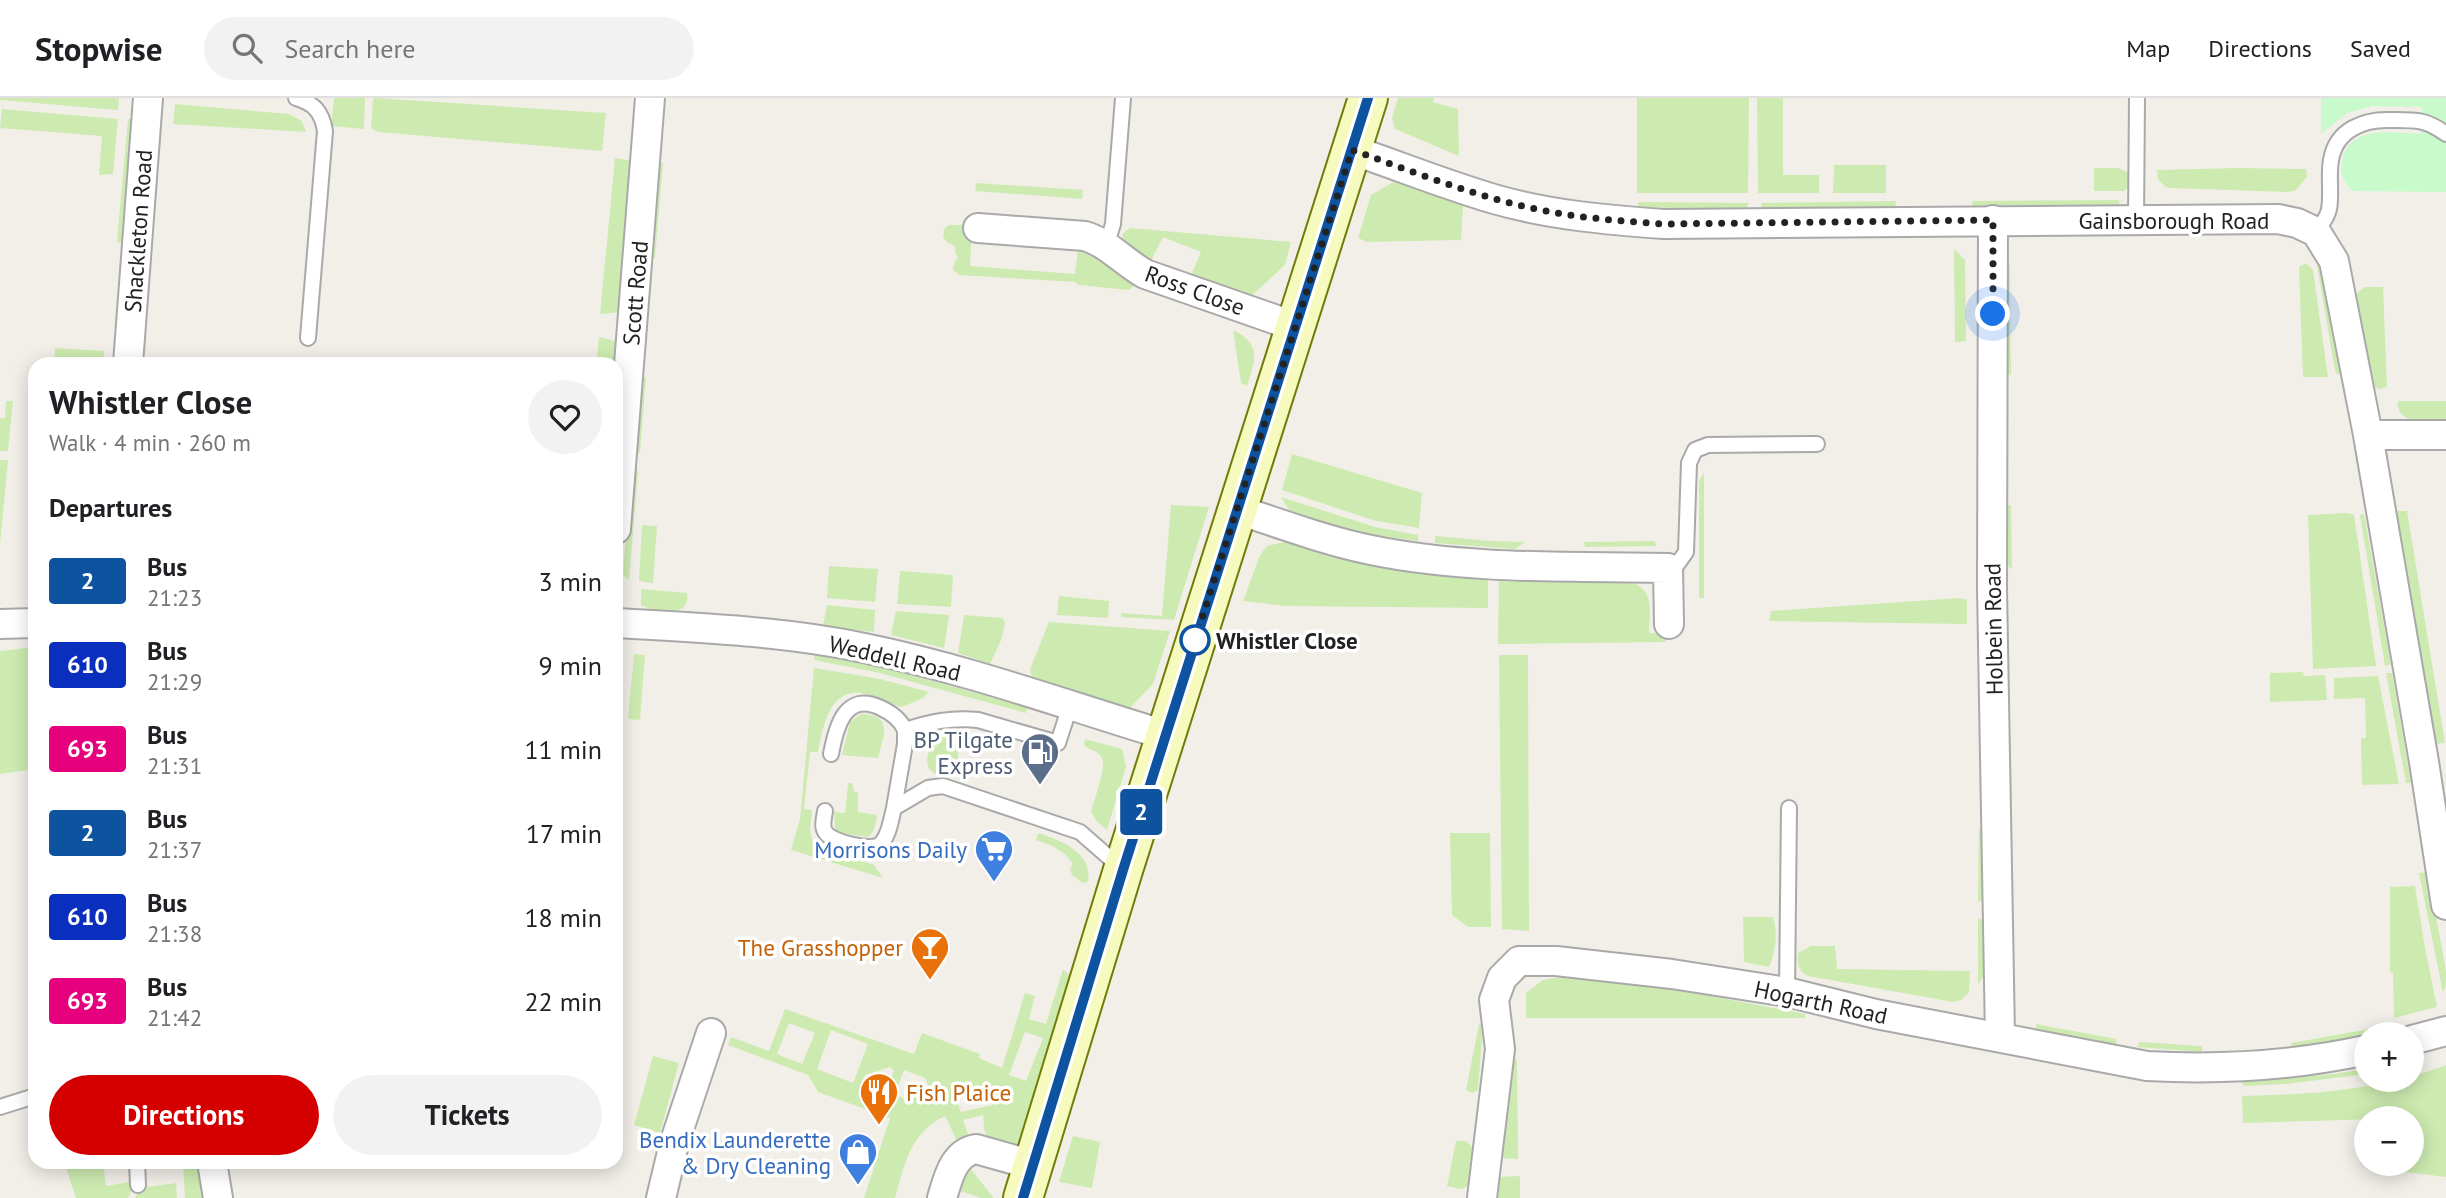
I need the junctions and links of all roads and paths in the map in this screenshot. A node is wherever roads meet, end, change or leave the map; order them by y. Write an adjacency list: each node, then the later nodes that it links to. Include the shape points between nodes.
1 (148, 98): 16 (street, Shackleton Road)
2 (296, 98): 15 (lane, via 315,106 325,131)
3 (650, 98): 19 (street, Scott Road)
4 (1123, 98): 13 (lane, via 1113,225)
5 (1368, 98): 8 (street)
6 (2137, 98): 10 (lane)
7 (2446, 134): 12 (lane, via 2421,120 2365,121 2350,129 2333,150 2329,212)
8 (1352, 150): 9 (street, Gainsborough Road, via 1494,198 1623,222); 14 (street)
9 (1993, 220): 10 (street, Gainsborough Road); 40 (street, Holbein Road, via 1992,588)
10 (2136, 221): 12 (street, Gainsborough Road, via 2278,219)
11 (978, 228): 13 (street, Ross Close, via 1085,236)
12 (2316, 232): 17 (street, via 2334,261)
13 (1107, 247): 14 (street, Ross Close, via 1145,274)
14 (1294, 326): 21 (street)
15 (307, 338)
16 (129, 357)
17 (2368, 435): 18 (street); 31 (street)
18 (2446, 435)
19 (623, 440)
20 (1817, 444): 22 (lane, via 1708,445 1695,450 1689,463 1686,552 1676,566)
21 (1238, 510): 22 (street, via 1369,550 1424,559); 29 (street)
22 (1668, 568): 26 (street)
23 (623, 622): 27 (street, Weddell Road, via 756,632 863,647)
24 (0, 624): 25 (street)
25 (28, 624)
26 (1669, 624)
27 (1070, 706): 28 (lane, via 1058,743 978,720 953,719); 29 (street, Weddell Road)
28 (905, 730): 30 (lane, via 901,721 883,709 855,706 839,721); 33 (lane)
29 (1166, 735): 35 (street)
30 (831, 754)
31 (2437, 789): 36 (street)
32 (1790, 807): 37 (lane)
33 (894, 808): 34 (lane, via 882,843 868,848 827,836); 35 (lane, via 943,786 1080,832)
34 (825, 811)
35 (1123, 870): 47 (street)
36 (2446, 905)
37 (1787, 992): 40 (street, Hogarth Road); 52 (street, Hogarth Road, via 1672,974 1519,961 1502,978 1494,1000 1500,1049)
38 (2446, 1031): 41 (street)
39 (711, 1033): 50 (street)
40 (2000, 1037): 42 (street, Hogarth Road, via 2147,1066 2192,1068 2279,1065)
41 (2424, 1037)
42 (2354, 1053)
43 (28, 1098): 44 (lane)
44 (0, 1107)
45 (137, 1169): 48 (lane)
46 (213, 1169): 49 (street)
47 (1028, 1181): 51 (street, via 976,1149 969,1150 950,1171)
48 (138, 1185)
49 (218, 1198)
50 (661, 1198)
51 (942, 1198)
52 (1482, 1198)

